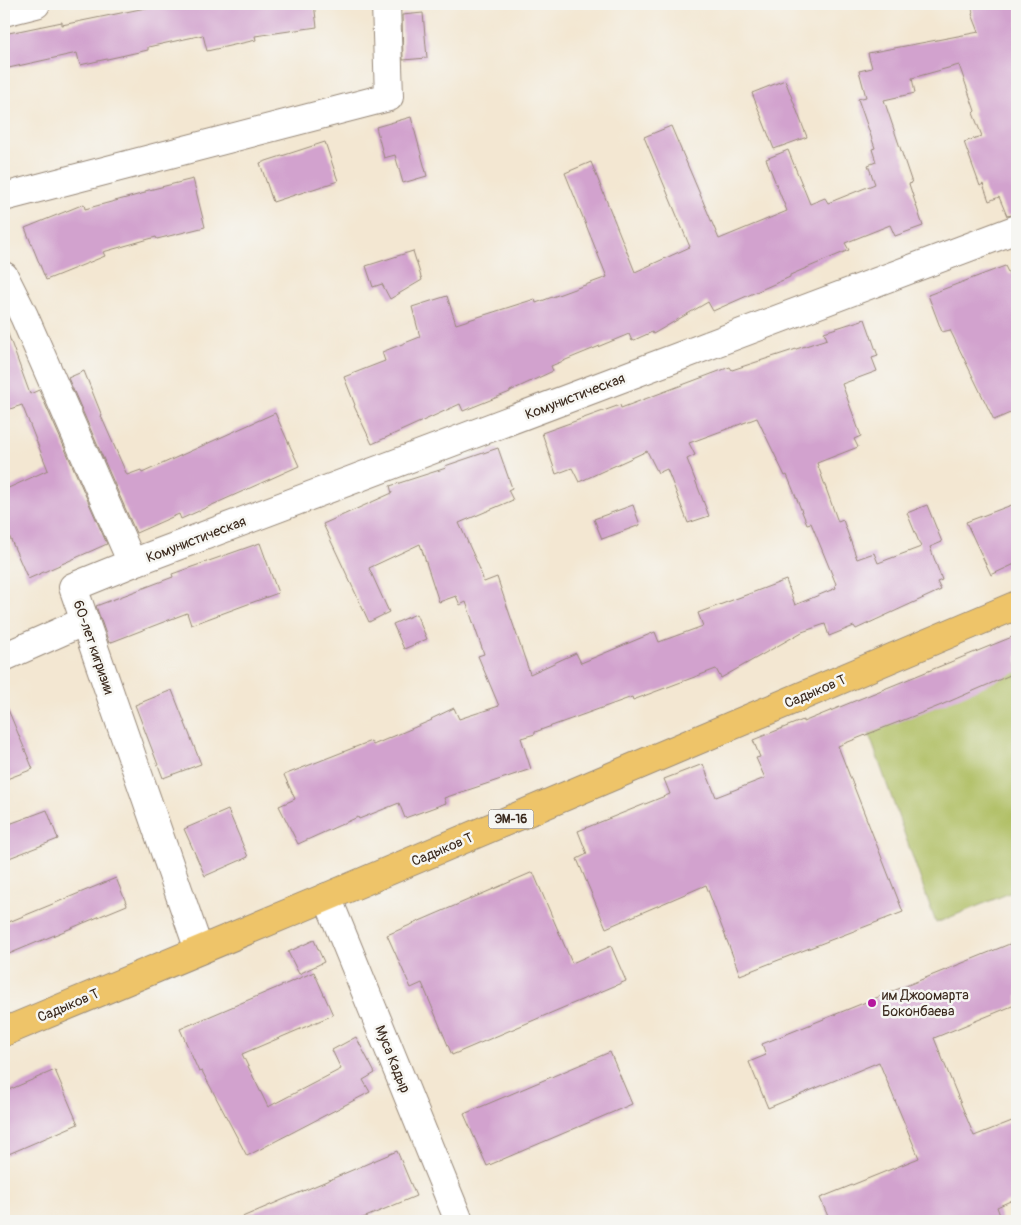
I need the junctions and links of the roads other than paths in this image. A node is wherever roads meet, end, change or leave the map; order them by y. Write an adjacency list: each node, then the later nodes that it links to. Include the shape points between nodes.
1 (36, 4): 3 (street)
2 (386, 4): 4 (street, via 389,97)
3 (4, 12)
4 (4, 197)
5 (1017, 229): 8 (street, Комунистическая)
6 (4, 276): 7 (street)
7 (14, 321): 8 (street)
8 (132, 563): 10 (street, 60-лет кигризии, via 73,587)
9 (1017, 605): 12 (highway, Садыков Т / ЭМ-16)
10 (85, 621): 11 (street); 13 (street, 60-лет кигризии)
11 (4, 657)
12 (327, 897): 13 (highway, Садыков Т / ЭМ-16); 15 (street, Муса Кадыр)
13 (199, 950): 14 (highway, Садыков Т / ЭМ-16)
14 (4, 1032)
15 (459, 1221)

